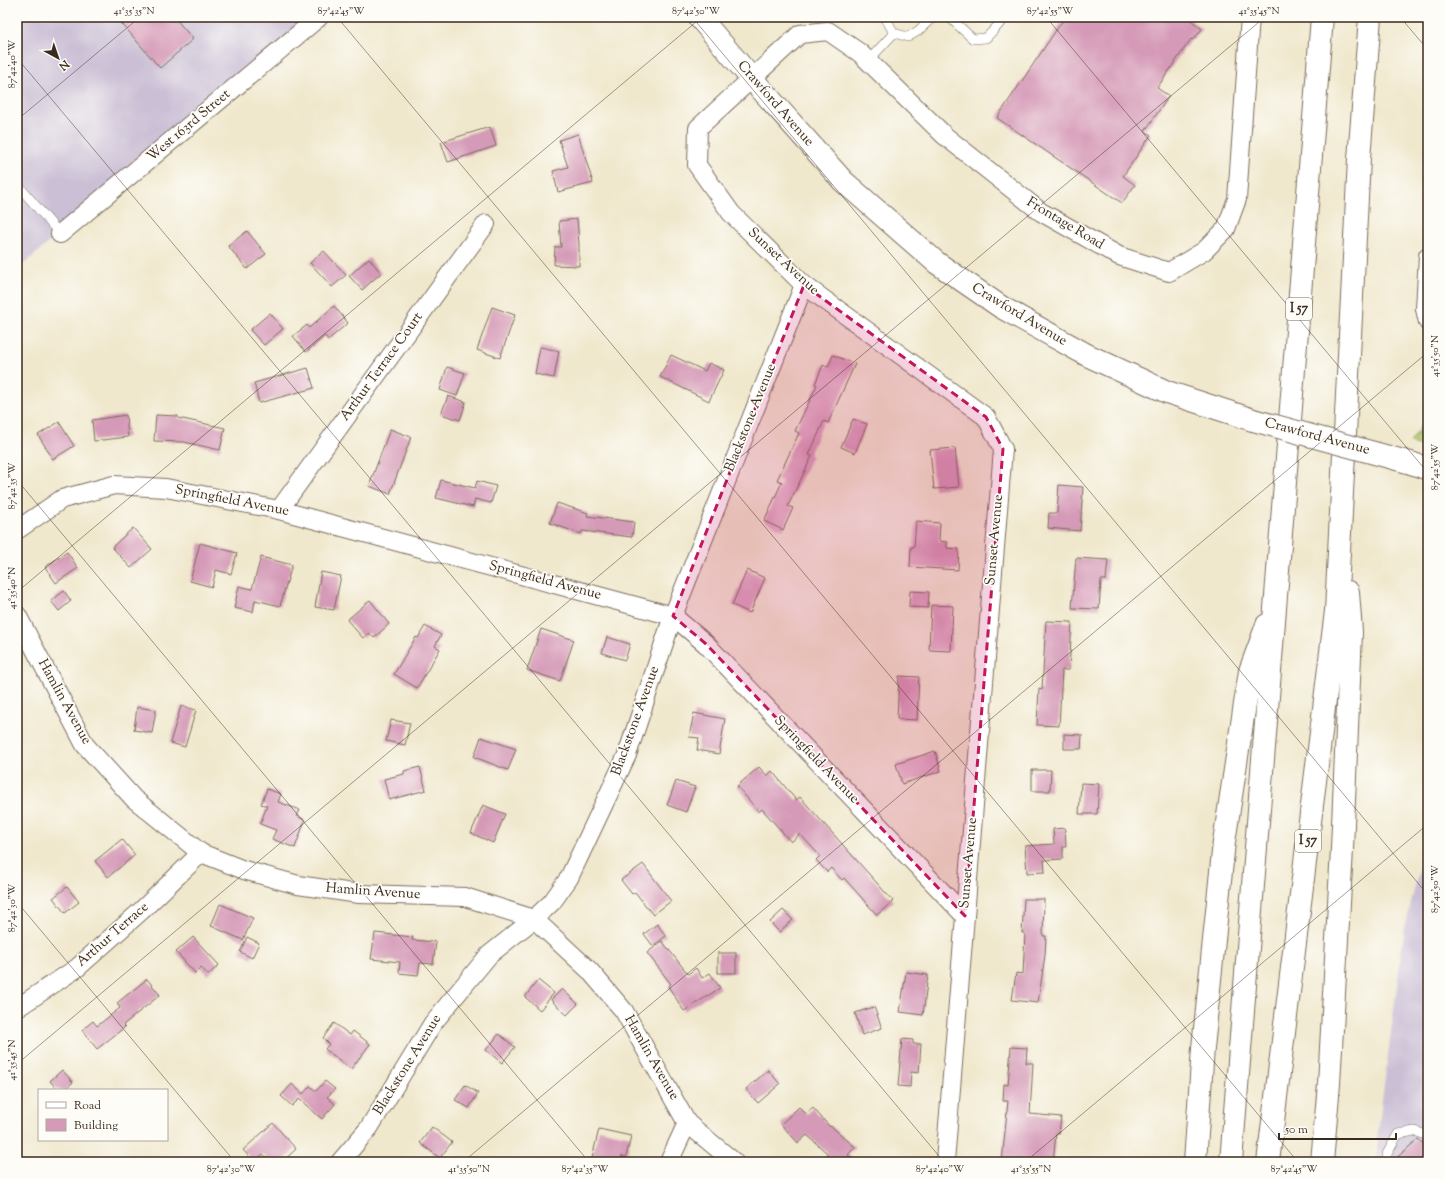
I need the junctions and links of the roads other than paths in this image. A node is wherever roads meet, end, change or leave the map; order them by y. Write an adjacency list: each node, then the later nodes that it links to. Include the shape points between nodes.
1 (319, 17): 15 (street, West 163rd Street)
2 (699, 17): 12 (main road, Crawford Avenue)
3 (885, 17): 10 (lane)
4 (933, 17): 10 (lane, via 918,32 908,37)
5 (950, 17): 6 (lane, via 973,40 986,38)
6 (1006, 17)
7 (1250, 17): 11 (street, Frontage Road, via 1237,199 1226,229 1204,251 1169,272 1119,256 1041,212 945,136)
8 (1322, 17): 24 (main road, I 57)
9 (1370, 17): 22 (main road, I 57, via 1359,159)
10 (894, 33): 11 (lane)
11 (868, 61): 12 (street, Frontage Road, via 828,31 800,34)
12 (752, 78): 18 (street, Sunset Avenue, via 698,128 697,165 731,213); 20 (main road, Crawford Avenue, bridge, via 843,181 937,263 1001,307 1087,356 1167,392 1253,420)
13 (17, 184): 15 (lane)
14 (486, 224): 21 (street, Arthur Terrace Court)
15 (60, 234)
16 (1428, 256): 17 (street)
17 (1427, 282): 19 (street, via 1424,309)
18 (804, 285): 26 (street, Blackstone Avenue); 28 (street, Sunset Avenue, via 986,417 1003,449)
19 (1428, 322)
20 (1420, 466)
21 (279, 510): 23 (street, Springfield Avenue, via 166,488 114,485 62,499); 26 (street, Springfield Avenue)
22 (1341, 519): 33 (main road, via 1351,632 1330,1068); 40 (main road, I 57, via 1336,611)
23 (17, 530)
24 (1276, 601): 38 (main road, via 1250,671 1224,842 1203,1048); 39 (main road, I 57)
25 (17, 615): 27 (street, Hamlin Avenue, via 85,745 134,799)
26 (673, 616): 28 (street, Springfield Avenue, via 706,644); 29 (street, Blackstone Avenue, via 627,755 569,878 552,902)
27 (201, 853): 29 (street, Hamlin Avenue, via 244,870 298,885 359,894 465,897); 30 (street, Arthur Terrace, via 77,968)
28 (965, 916): 37 (street, Sunset Avenue)
29 (534, 919): 31 (street, Hamlin Avenue, via 589,970 624,1010); 34 (street, Blackstone Avenue, via 489,955 432,1023 369,1128)
30 (17, 1008)
31 (687, 1123): 35 (street); 36 (street, Hamlin Avenue)
32 (1428, 1136): 41 (lane, via 1415,1131 1398,1134 1387,1154)
33 (1322, 1160)
34 (340, 1162)
35 (669, 1162)
36 (734, 1162)
37 (945, 1162)
38 (1195, 1162)
39 (1232, 1162)
40 (1268, 1162)
41 (1387, 1162)

